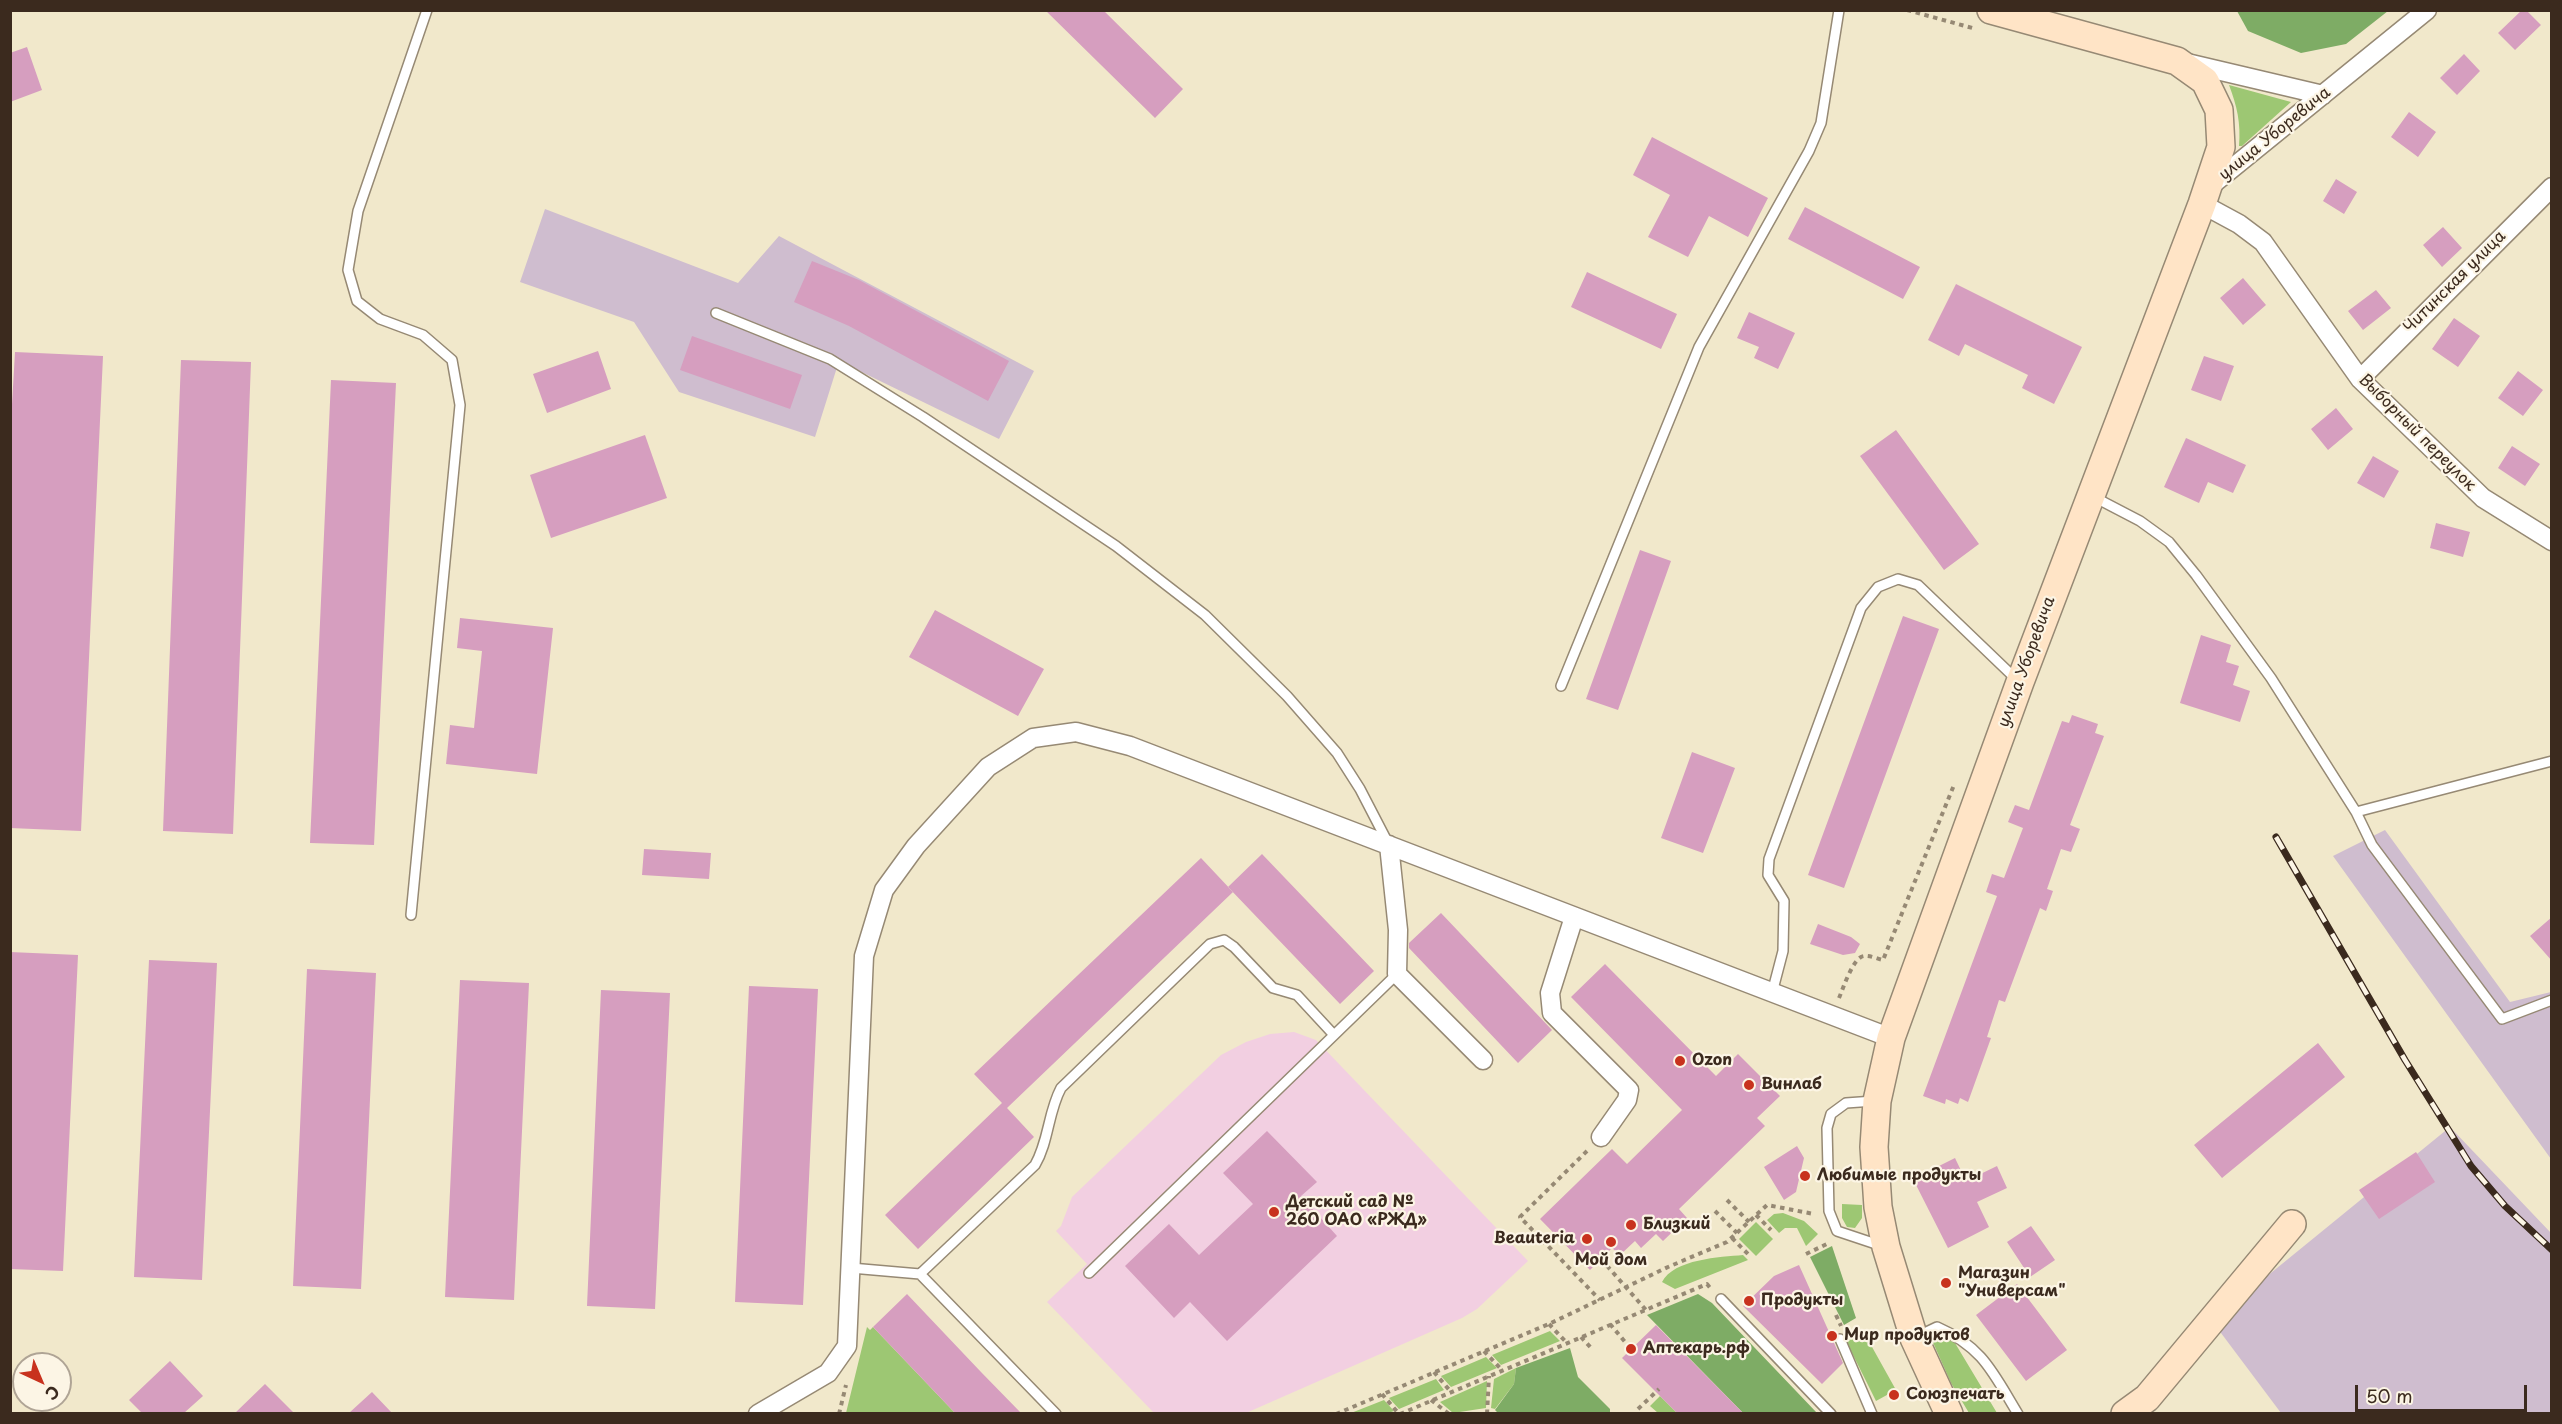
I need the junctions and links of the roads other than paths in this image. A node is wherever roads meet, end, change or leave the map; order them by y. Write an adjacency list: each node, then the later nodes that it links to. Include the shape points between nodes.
1 (427, 10): 18 (lane, via 358,211 348,270 357,301 380,319 423,335 452,360 460,405)
2 (1839, 10): 14 (lane, via 1821,123 1809,152 1699,347)
3 (2427, 10): 6 (street, улица Уборевича)
4 (1988, 21): 5 (main road)
5 (2177, 61): 6 (street); 8 (main road, via 2205,81 2218,110 2221,147)
6 (2323, 95): 8 (street, улица Уборевича)
7 (2552, 187): 10 (street, Читинская улица)
8 (2206, 196): 10 (street, Выборный переулок, via 2263,242); 11 (main road, улица Уборевича)
9 (716, 313): 17 (lane, via 830,359 1116,546 1205,615 1287,696 1337,753)
10 (2360, 379): 12 (street, Выборный переулок, via 2482,498)
11 (2090, 495): 13 (main road, улица Уборевича); 16 (lane, via 2140,521 2169,542 2271,678)
12 (2552, 541)
13 (2020, 682): 21 (lane, via 1918,585 1898,579 1878,587 1861,608 1769,859 1768,875 1784,901 1783,951); 24 (main road, улица Уборевича)
14 (1561, 686)
15 (2552, 760): 16 (lane)
16 (2356, 812): 22 (lane, via 2372,845 2502,1019)
17 (1389, 845): 19 (street); 20 (street, via 1398,930); 30 (street, via 1130,746 1076,732 1033,738 988,767 916,846 884,890 864,956)
18 (411, 915)
19 (1574, 917): 21 (street); 27 (street, via 1550,993 1552,1013 1629,1090 1627,1100)
20 (1397, 974): 23 (lane); 25 (street)
21 (1772, 993): 24 (street)
22 (2552, 1000)
23 (1334, 1035): 31 (lane); 32 (lane, via 1297,995 1273,988 1234,947 1224,940 1210,944 1062,1088 1035,1165)
24 (1891, 1038): 26 (main road, улица Уборевича)
25 (1483, 1060)
26 (1877, 1101): 29 (main road, улица Уборевича, via 1874,1148 1878,1207); 29 (lane, via 1846,1103 1831,1114 1827,1128 1829,1211 1837,1232)
27 (1598, 1140)
28 (2292, 1224): 42 (main road, via 2147,1398)
29 (1886, 1247): 34 (main road, улица Уборевича)
30 (851, 1268): 32 (lane); 36 (street, via 847,1346 839,1360 828,1373)
31 (1089, 1273)
32 (920, 1274): 37 (lane)
33 (1721, 1299): 38 (lane)
34 (1914, 1338): 40 (main road, улица Уборевича); 41 (lane, via 1937,1327 1960,1337 1982,1357)
35 (1840, 1339): 39 (lane)
36 (758, 1413)
37 (1056, 1413)
38 (1832, 1413)
39 (1872, 1413)
40 (1949, 1413)
41 (2018, 1413)
42 (2125, 1413)

